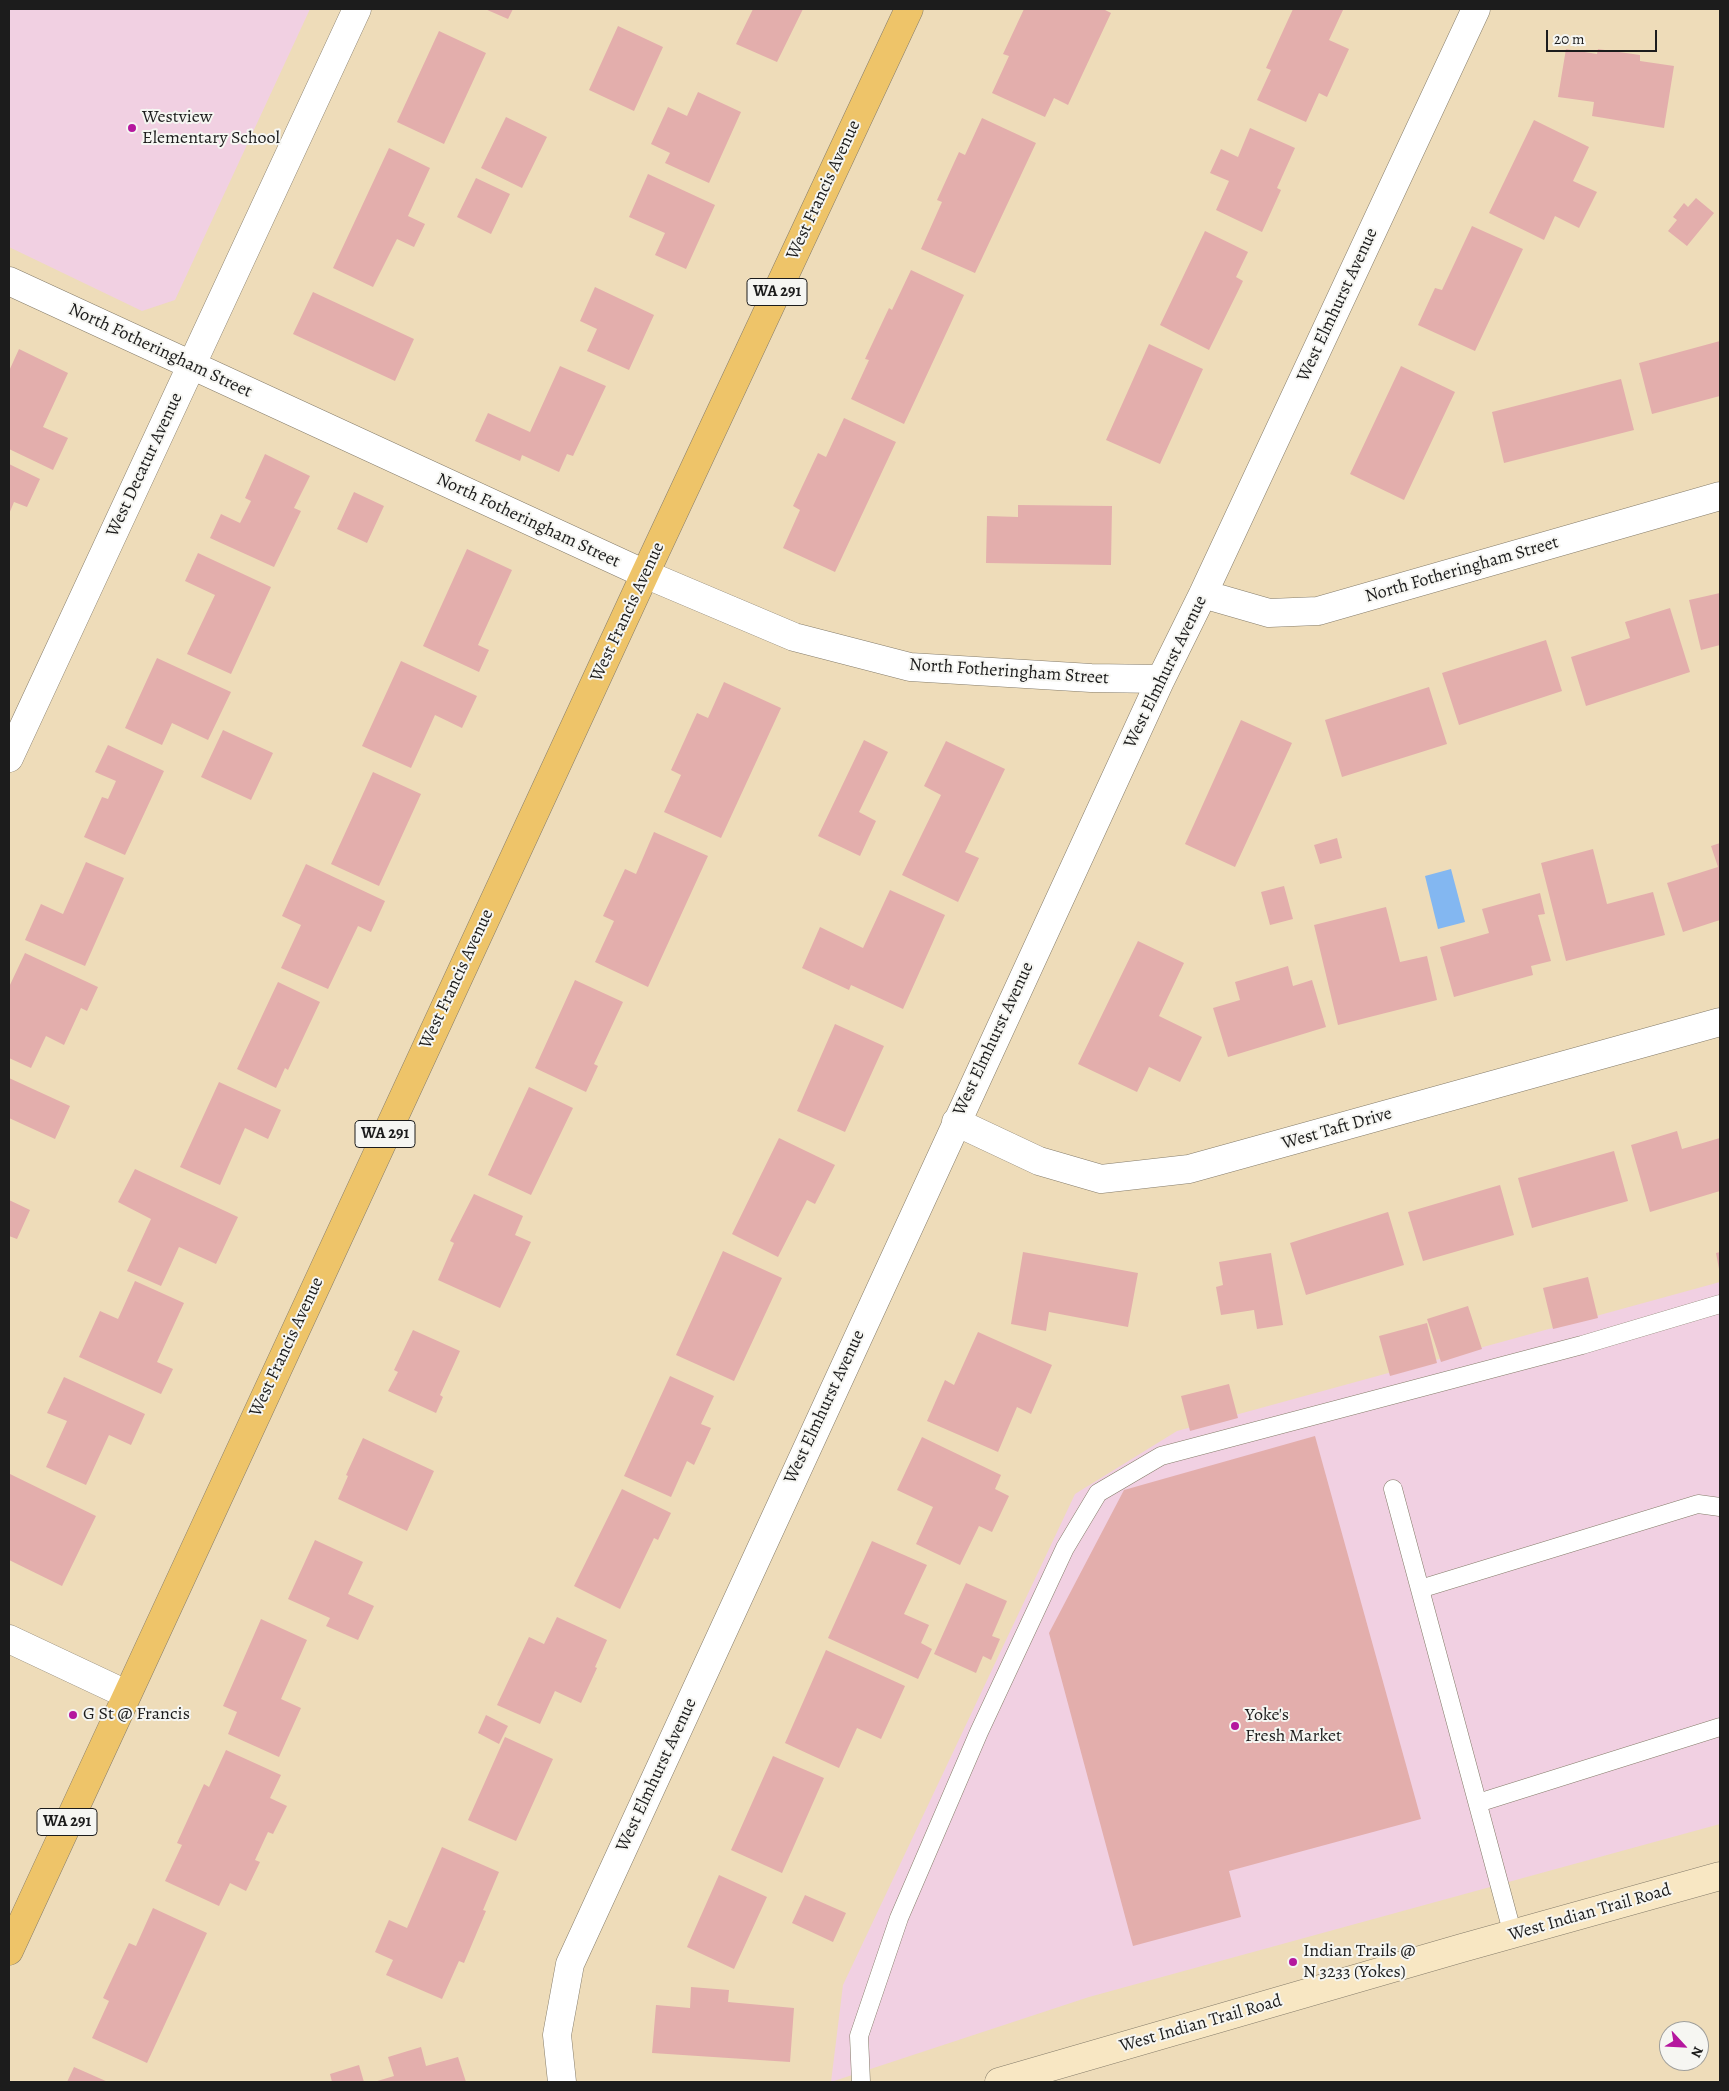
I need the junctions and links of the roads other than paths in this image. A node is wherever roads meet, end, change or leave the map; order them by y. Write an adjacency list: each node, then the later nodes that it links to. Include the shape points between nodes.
1 (357, 9): 5 (street, West Decatur Avenue)
2 (909, 9): 7 (main road, West Francis Avenue / WA 291)
3 (1476, 9): 8 (street, West Elmhurst Avenue)
4 (9, 281): 5 (street, North Fotheringham Street)
5 (191, 366): 7 (street, North Fotheringham Street); 10 (street, West Decatur Avenue)
6 (1720, 496): 8 (street, North Fotheringham Street, via 1318,611 1269,613)
7 (645, 574): 9 (street, North Fotheringham Street, via 794,637 910,667); 18 (main road, West Francis Avenue / WA 291)
8 (1203, 594): 9 (street, West Elmhurst Avenue)
9 (1161, 680): 12 (street, West Elmhurst Avenue)
10 (9, 758)
11 (1720, 1022): 12 (street, West Taft Drive, via 1189,1170 1101,1179 1038,1161)
12 (956, 1122): 24 (street, West Elmhurst Avenue, via 570,1964 557,2035)
13 (1720, 1304): 25 (lane, via 1573,1347 1161,1456 1098,1493 1064,1548 1015,1653 900,1918 859,2036)
14 (1393, 1489): 16 (lane)
15 (1720, 1507): 16 (lane, via 1698,1504)
16 (1420, 1589): 20 (lane)
17 (9, 1639): 18 (street)
18 (126, 1694): 23 (main road, West Francis Avenue / WA 291)
19 (1720, 1727): 20 (lane)
20 (1478, 1803): 22 (lane)
21 (1720, 1876): 22 (main road, West Indian Trail Road)
22 (1513, 1935): 26 (main road, West Indian Trail Road)
23 (9, 1951)
24 (562, 2082)
25 (861, 2082)
26 (999, 2082)

